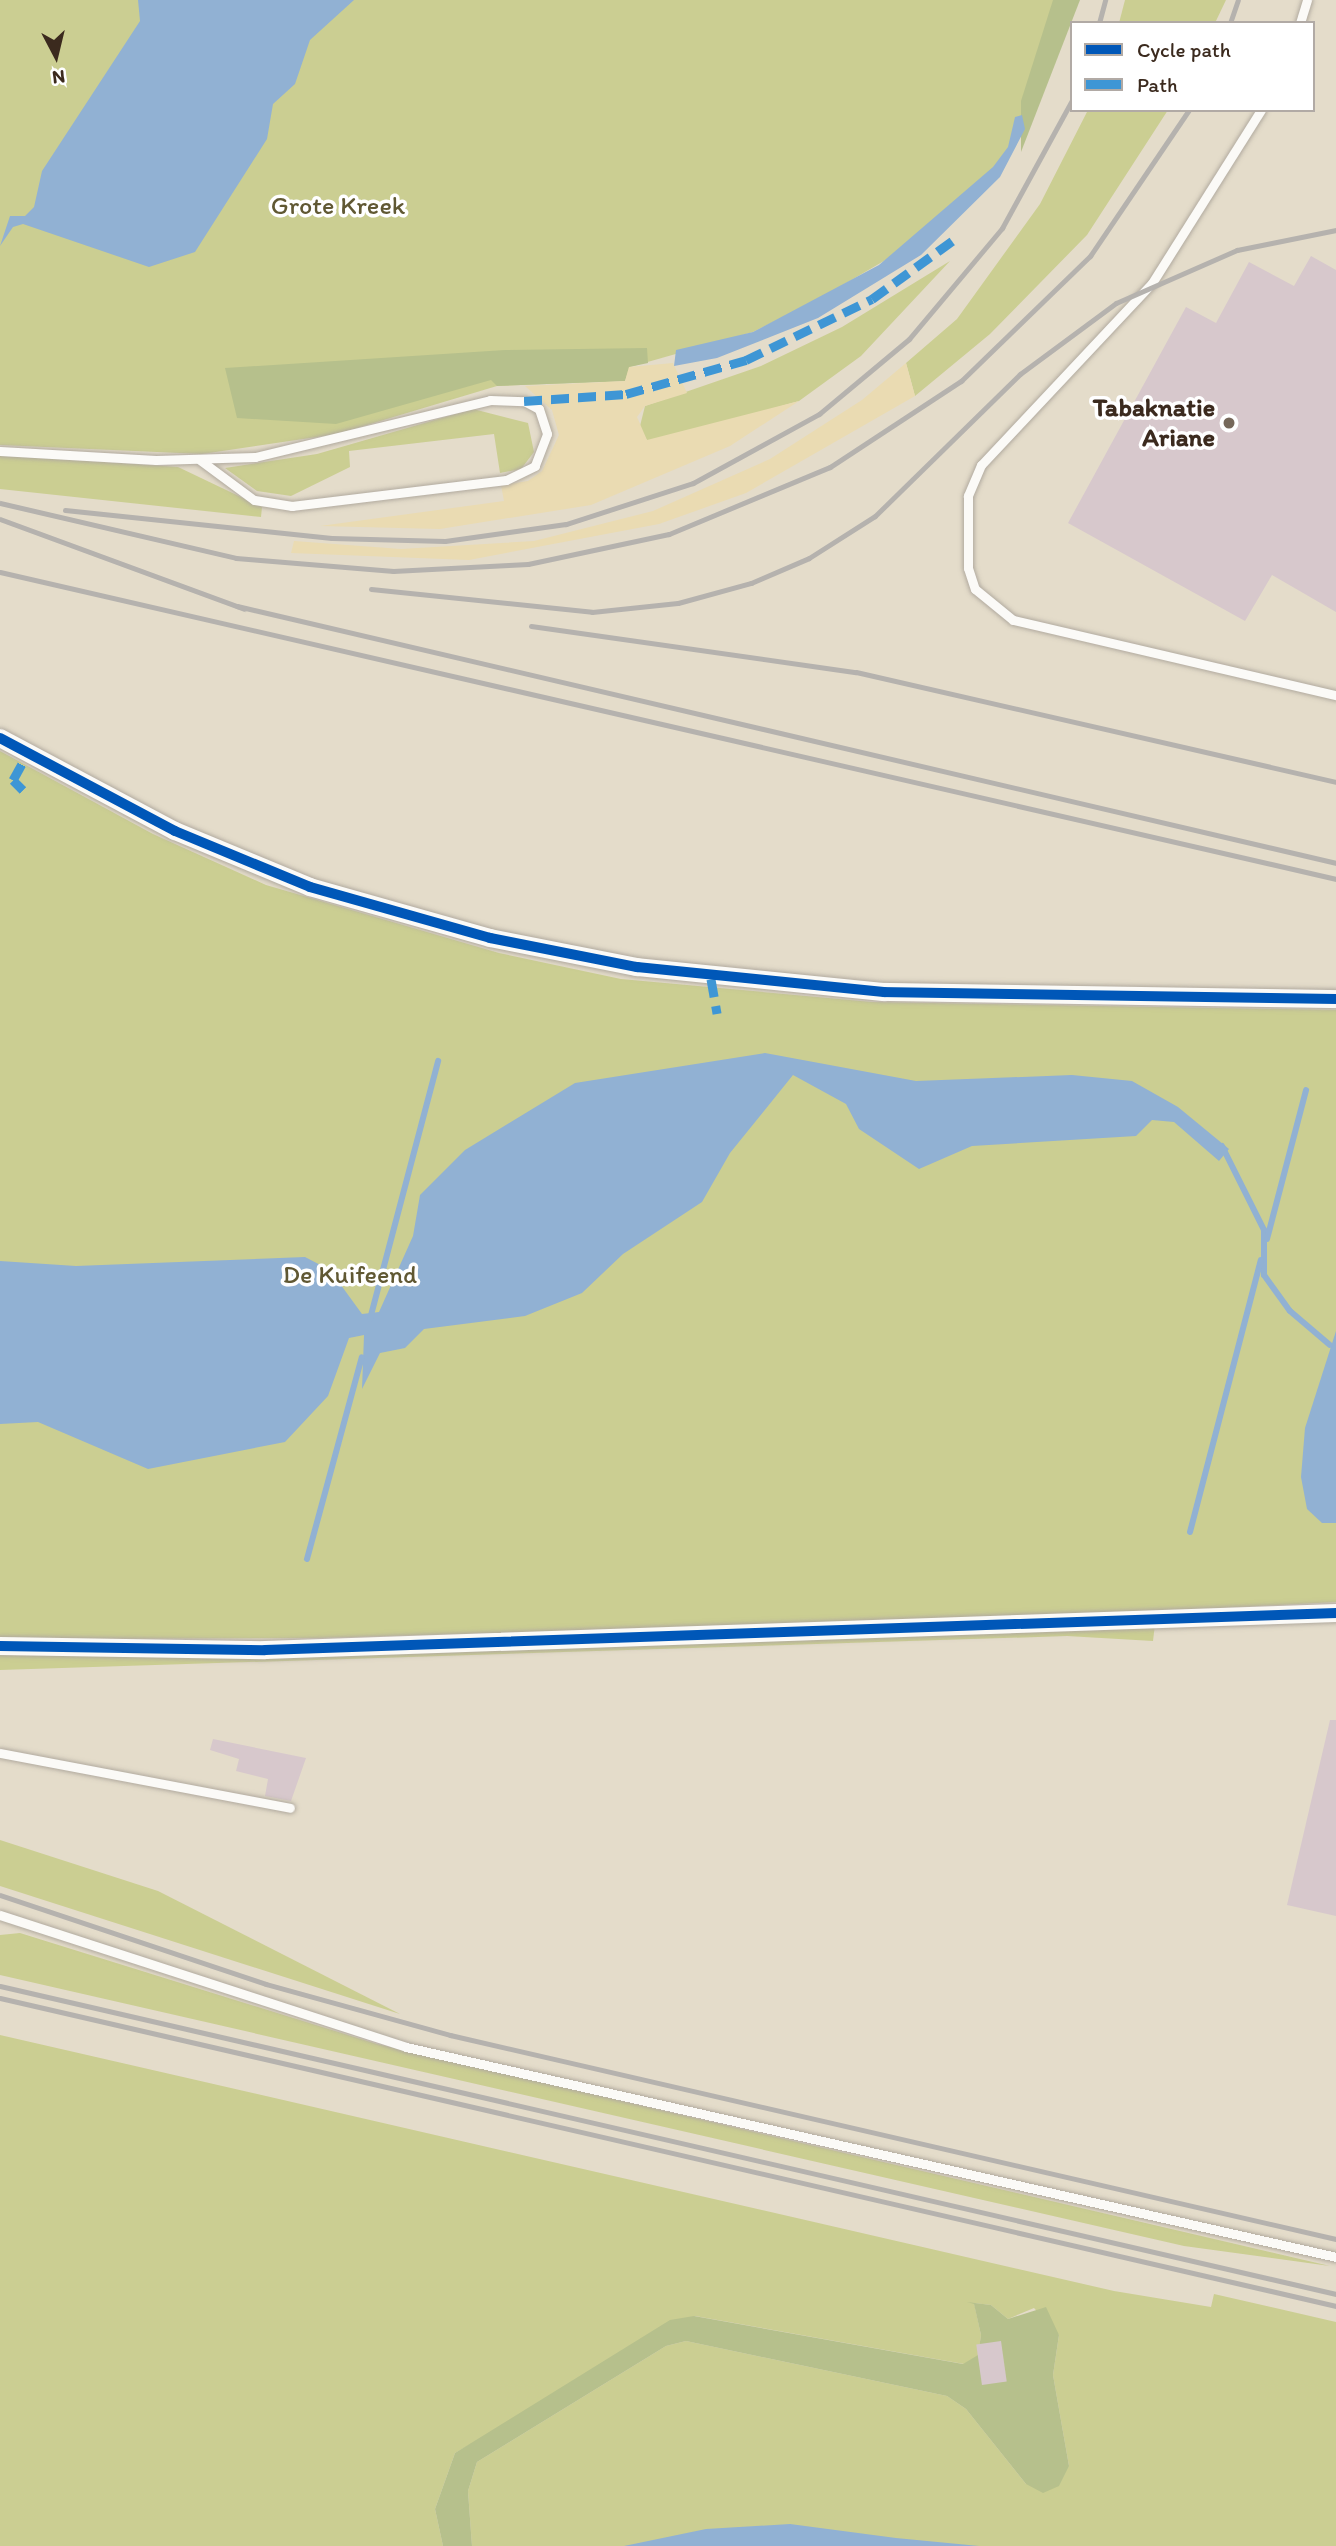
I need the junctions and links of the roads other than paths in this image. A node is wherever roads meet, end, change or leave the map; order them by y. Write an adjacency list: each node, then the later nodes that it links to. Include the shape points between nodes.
1 (1307, 0): 2 (lane)
2 (1301, 21)
3 (1260, 112): 6 (lane, via 1152,283 981,464 968,496 968,568 975,589 1013,620)
4 (0, 451): 5 (lane)
5 (200, 460): 5 (lane, via 300,451 490,400 540,409 547,434 535,466 506,480 292,506 254,500)
6 (1336, 695)
7 (0, 738): 8 (street, via 175,831 310,887 490,938 637,967 884,992)
8 (1336, 999)
9 (1336, 1613): 10 (street, via 265,1650)
10 (0, 1646)
11 (0, 1753): 12 (lane)
12 (290, 1808)
13 (0, 1915): 14 (lane, via 406,2046)
14 (1336, 2257)

